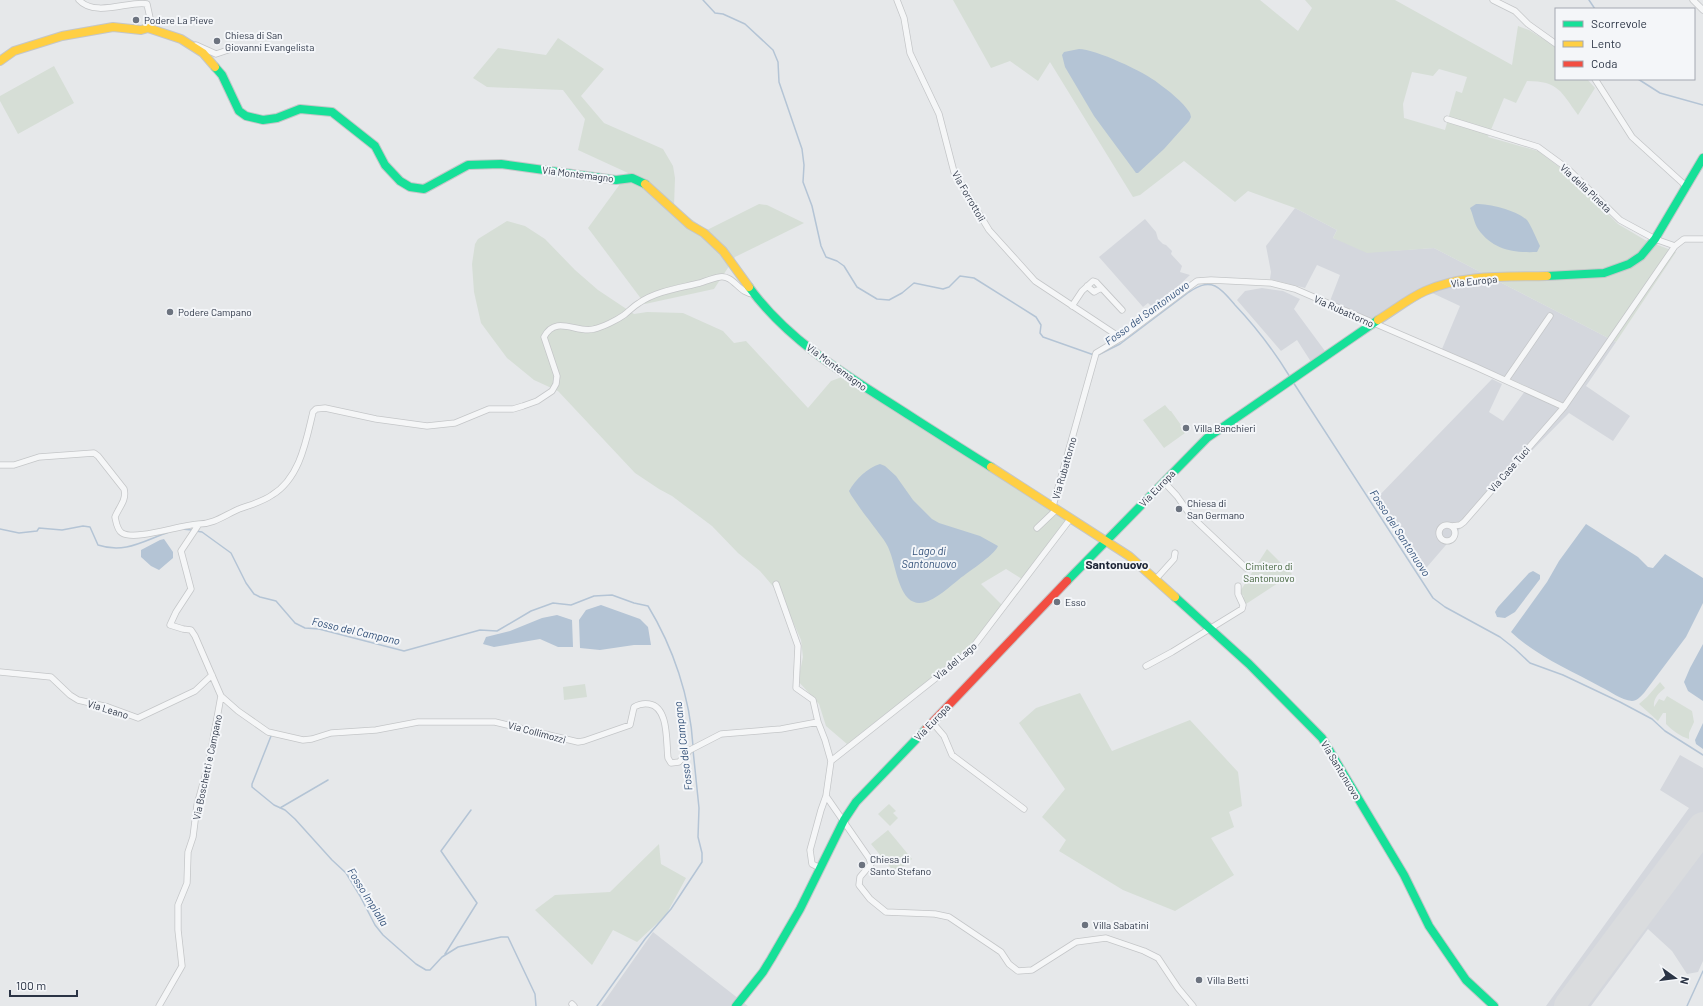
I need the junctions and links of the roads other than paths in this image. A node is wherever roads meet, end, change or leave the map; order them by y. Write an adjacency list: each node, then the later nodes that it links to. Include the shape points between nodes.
1 (79, 0): 6 (street, via 103,7 136,1 147,4 150,18)
2 (897, 0): 19 (street, Via Forrottoli, via 904,18 910,53 939,114 958,180 988,230 1004,248 1035,281)
3 (1493, 0): 8 (street, via 1515,11)
4 (1693, 0): 5 (street)
5 (1703, 10)
6 (148, 28): 7 (street, Via Montemagno); 10 (street, via 141,30 113,27 62,36 14,51)
7 (181, 39): 9 (street, via 216,54); 18 (street, Via Montemagno, via 203,53 222,75 239,111 246,116 263,120 277,118 300,109 332,112 374,146 385,165 400,181 410,187 424,189 468,164 501,164 616,180 632,178 643,182 690,225 704,232 716,243)
8 (1555, 43)
9 (234, 48)
10 (0, 61)
11 (1596, 80): 14 (street, via 1632,136)
12 (1448, 119): 15 (street, Via della Pineta, via 1538,147 1568,169 1620,220)
13 (1703, 158): 14 (street, Via Europa)
14 (1686, 187): 15 (street, Via Europa)
15 (1655, 239): 17 (street); 22 (street, Via Europa, via 1641,256 1618,270 1592,275 1475,279 1450,283 1419,294)
16 (1703, 239): 17 (street, via 1684,239)
17 (1675, 246): 25 (street)
18 (754, 294): 28 (street, Via Montemagno, via 780,322 814,352 847,376); 30 (street, via 747,294 730,279 720,277 668,290 639,303 623,316 594,330 562,325 555,327 546,332 544,337 557,376 556,384 552,391 537,401 513,409 489,409 454,423 427,426 325,408 316,409 298,464 281,489 272,496 215,521)
19 (1072, 306): 20 (street, via 1087,286 1094,292 1101,288); 23 (street, Via Forrottoli)
20 (1122, 310)
21 (1550, 316): 24 (street)
22 (1373, 324): 23 (street, Via Rubattorno, via 1283,286 1211,280 1195,282); 24 (street, Via Rubattorno); 27 (street, Via Europa, via 1207,438)
23 (1121, 338): 28 (street, Via Rubattorno, via 1095,356)
24 (1506, 380): 25 (street, Via Rubattorno)
25 (1564, 407): 31 (street, Via Case Tuci, via 1464,522)
26 (0, 465): 30 (street, via 14,465 39,458 94,453 124,489 124,501 115,517 118,529 122,533 139,536)
27 (1163, 481): 33 (street, Via Europa); 35 (street, via 1191,516)
28 (1055, 508): 29 (street, Via Montemagno); 32 (street)
29 (1071, 518): 33 (street, Via Montemagno); 46 (street, Via del Lago, via 970,651)
30 (199, 524): 42 (street, via 181,551 191,589 170,625 191,630)
31 (1452, 526)
32 (1037, 528)
33 (1106, 540): 36 (street, Via Santonuovo); 45 (street, Via Europa)
34 (1175, 553): 36 (street, via 1174,559)
35 (1246, 568)
36 (1156, 580): 39 (street, Via Santonuovo)
37 (776, 584): 44 (street, via 798,646 796,688 813,700)
38 (1238, 586): 39 (street, via 1237,592 1243,608)
39 (1210, 629): 40 (street); 54 (street, Via Santonuovo, via 1279,692 1322,738 1404,875 1429,926 1466,980)
40 (1146, 666)
41 (0, 672): 42 (street, Via Leano, via 51,677 78,700 138,718 195,691)
42 (212, 675): 43 (street)
43 (221, 696): 44 (street, Via Collimozzi, via 268,732 303,740 331,733 371,730 418,722 495,722 564,740 584,741 630,725 634,707 642,704 655,705 663,717 668,758 671,763 679,762 693,748 721,734 781,729); 51 (street, Via Boschetti e Campano, via 210,762 188,852 187,883 178,905 182,966)
44 (818, 722): 46 (street)
45 (932, 722): 48 (street, via 944,736 952,755); 49 (street, Via Europa, via 856,802)
46 (831, 761): 47 (street)
47 (826, 796): 49 (street); 50 (street, via 810,850 812,864)
48 (1024, 809)
49 (844, 820): 50 (street, Via Europa); 53 (street, via 871,864 860,877 859,885 870,899 886,912 949,917 1001,952 1009,964 1018,971 1032,970 1076,942 1100,938 1114,940 1158,958)
50 (820, 868): 52 (street, Via Europa, via 771,959)
51 (159, 1006)
52 (736, 1006)
53 (1193, 1006)
54 (1494, 1006)

